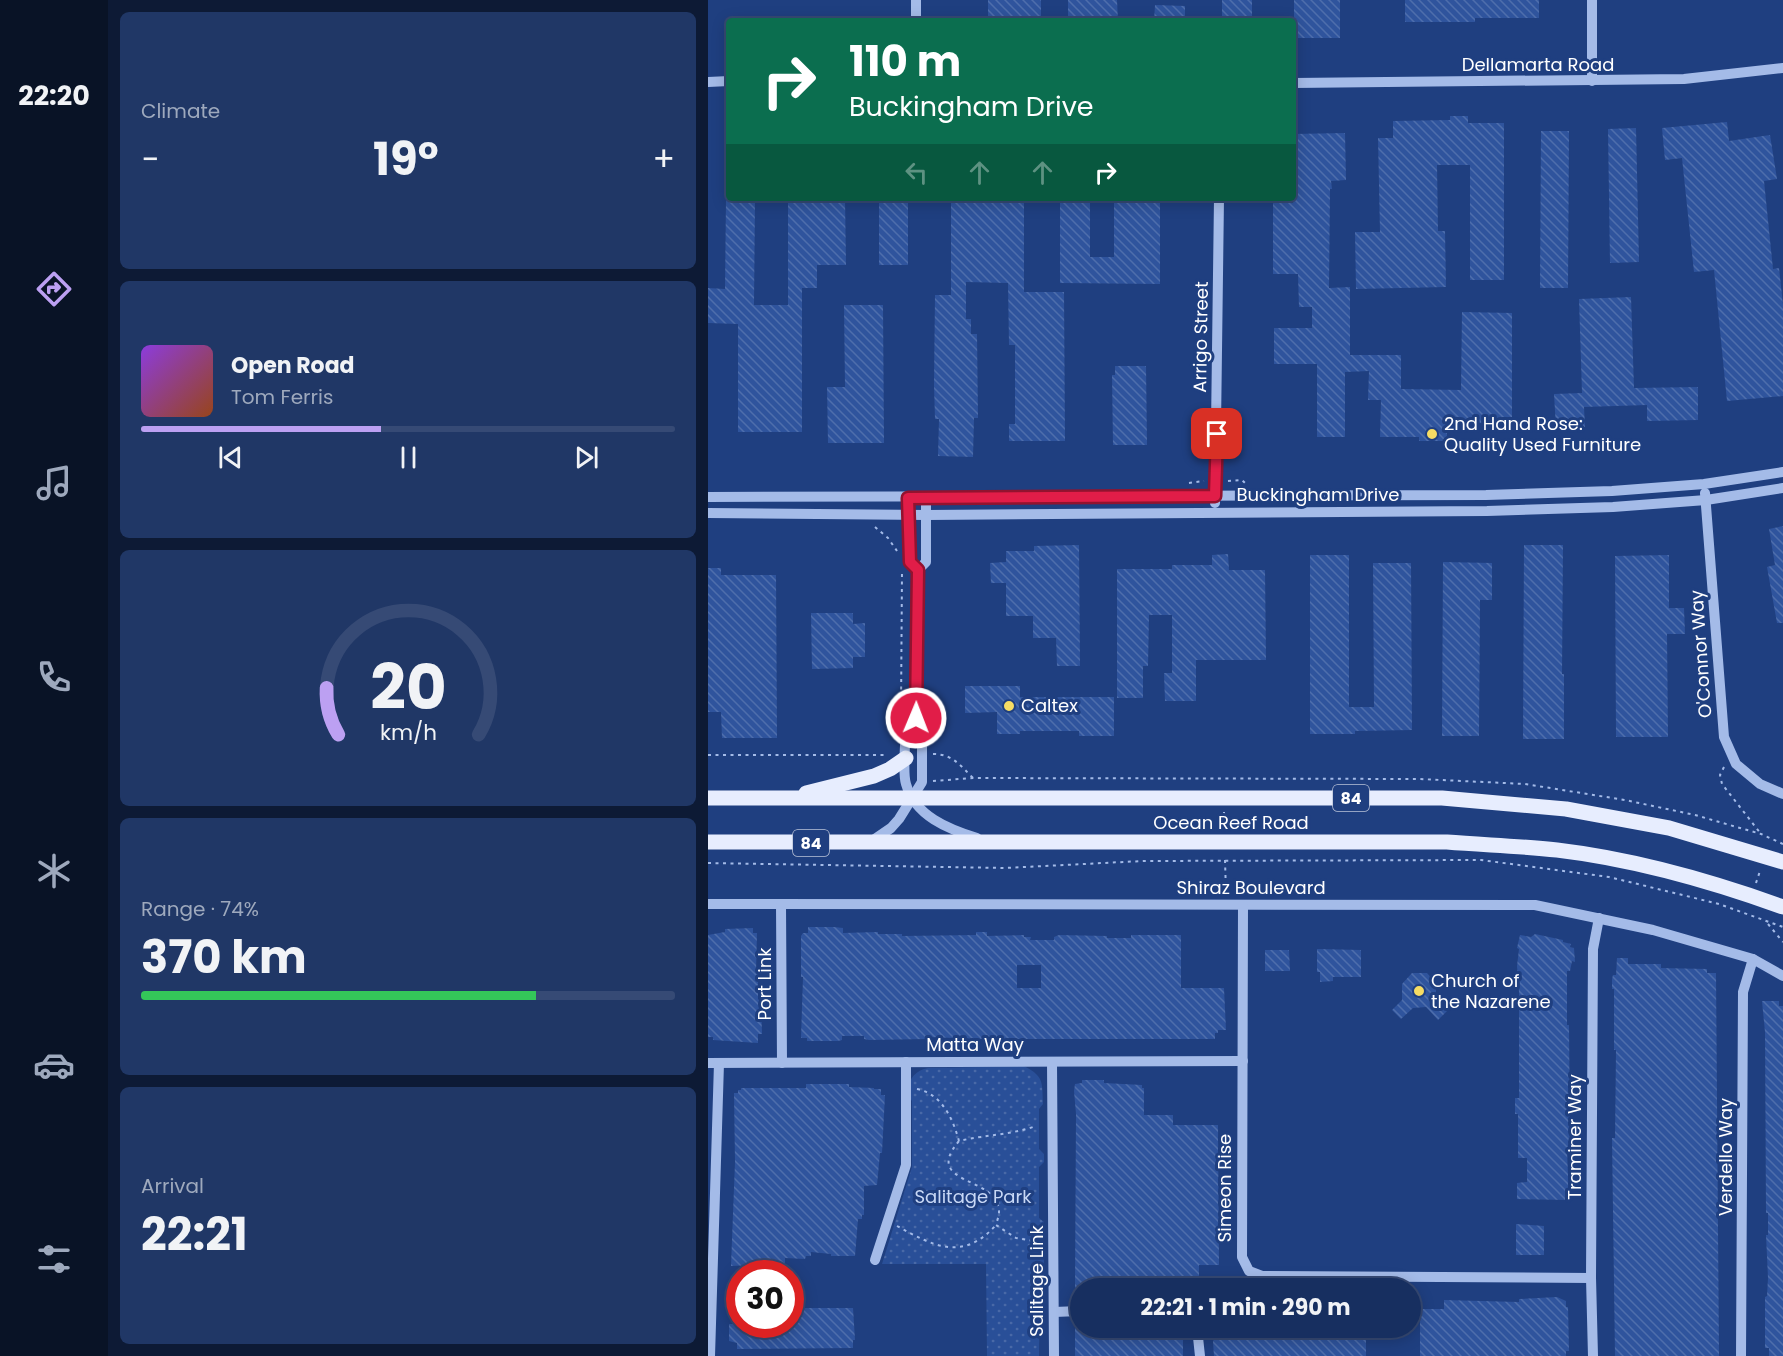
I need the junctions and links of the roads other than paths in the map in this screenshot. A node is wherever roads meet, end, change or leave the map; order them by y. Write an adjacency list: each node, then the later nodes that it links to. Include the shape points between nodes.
1 (916, 0): 3 (street)
2 (1592, 0): 6 (street)
3 (916, 18)
4 (1783, 68): 6 (street, Dellamarta Road, via 1684,79)
5 (726, 81): 7 (street)
6 (1592, 81): 8 (street, Dellamarta Road)
7 (708, 82)
8 (1296, 83)
9 (1219, 201): 14 (street, Arrigo Street)
10 (1783, 472): 11 (street, Buckingham Drive)
11 (1704, 484): 14 (street, Buckingham Drive, via 1486,495); 17 (street, O'Connor Way)
12 (1783, 488): 17 (street, Buckingham Drive)
13 (708, 496): 15 (street, Buckingham Drive)
14 (1215, 496): 16 (street, Buckingham Drive); 19 (street, Arrigo Street)
15 (908, 498): 16 (street, Buckingham Drive); 20 (street)
16 (926, 498): 21 (street)
17 (1706, 500): 19 (street, Buckingham Drive, via 1498,511); 25 (street, O'Connor Way, via 1724,737 1736,764 1760,784)
18 (708, 513): 20 (street, Buckingham Drive)
19 (1215, 513): 21 (street, Buckingham Drive)
20 (908, 514): 21 (street, Buckingham Drive); 22 (street, via 910,562)
21 (927, 515): 22 (street, via 926,562)
22 (918, 570): 23 (street)
23 (916, 718): 24 (street, via 906,724); 28 (street, via 922,723 922,782)
24 (903, 756): 27 (main road, via 891,769 874,776); 28 (street, via 905,783)
25 (1783, 794)
26 (708, 798): 27 (main road, Ocean Reef Road / 84)
27 (782, 798): 28 (main road, Ocean Reef Road / 84)
28 (912, 798): 30 (street, via 891,828); 31 (street, via 923,813 941,824); 32 (main road, Ocean Reef Road / 84, via 1442,798 1566,808 1669,828)
29 (708, 842): 30 (main road, Ocean Reef Road / 84)
30 (868, 843): 31 (main road, Ocean Reef Road / 84)
31 (994, 843): 36 (main road, Ocean Reef Road / 84, via 1447,842 1558,850 1638,864)
32 (1783, 861)
33 (708, 904): 34 (street, Shiraz Boulevard)
34 (781, 904): 35 (street, Shiraz Boulevard); 44 (street, Port Link)
35 (1243, 905): 37 (street, Shiraz Boulevard, via 1535,905); 40 (street, Simeon Rise)
36 (1783, 908)
37 (1599, 918): 38 (street, Shiraz Boulevard); 46 (street, Traminer Way, via 1593,949)
38 (1753, 959): 39 (street, Shiraz Boulevard); 55 (street, Verdello Way, via 1743,992)
39 (1783, 976)
40 (1243, 1061): 42 (street, Matta Way); 46 (street, Simeon Rise, via 1242,1257 1249,1271 1262,1276)
41 (906, 1062): 42 (street, Matta Way); 44 (street, Matta Way); 45 (street, via 906,1165)
42 (1052, 1062): 49 (street, Salitage Link)
43 (713, 1063): 44 (street, Matta Way); 47 (street)
44 (782, 1063)
45 (875, 1260)
46 (1591, 1278): 54 (street, Traminer Way)
47 (709, 1280): 51 (street)
48 (1070, 1311): 49 (street)
49 (1054, 1312): 52 (street, Salitage Link)
50 (1198, 1338): 53 (street)
51 (710, 1356)
52 (1054, 1356)
53 (1200, 1356)
54 (1593, 1356)
55 (1741, 1356)

